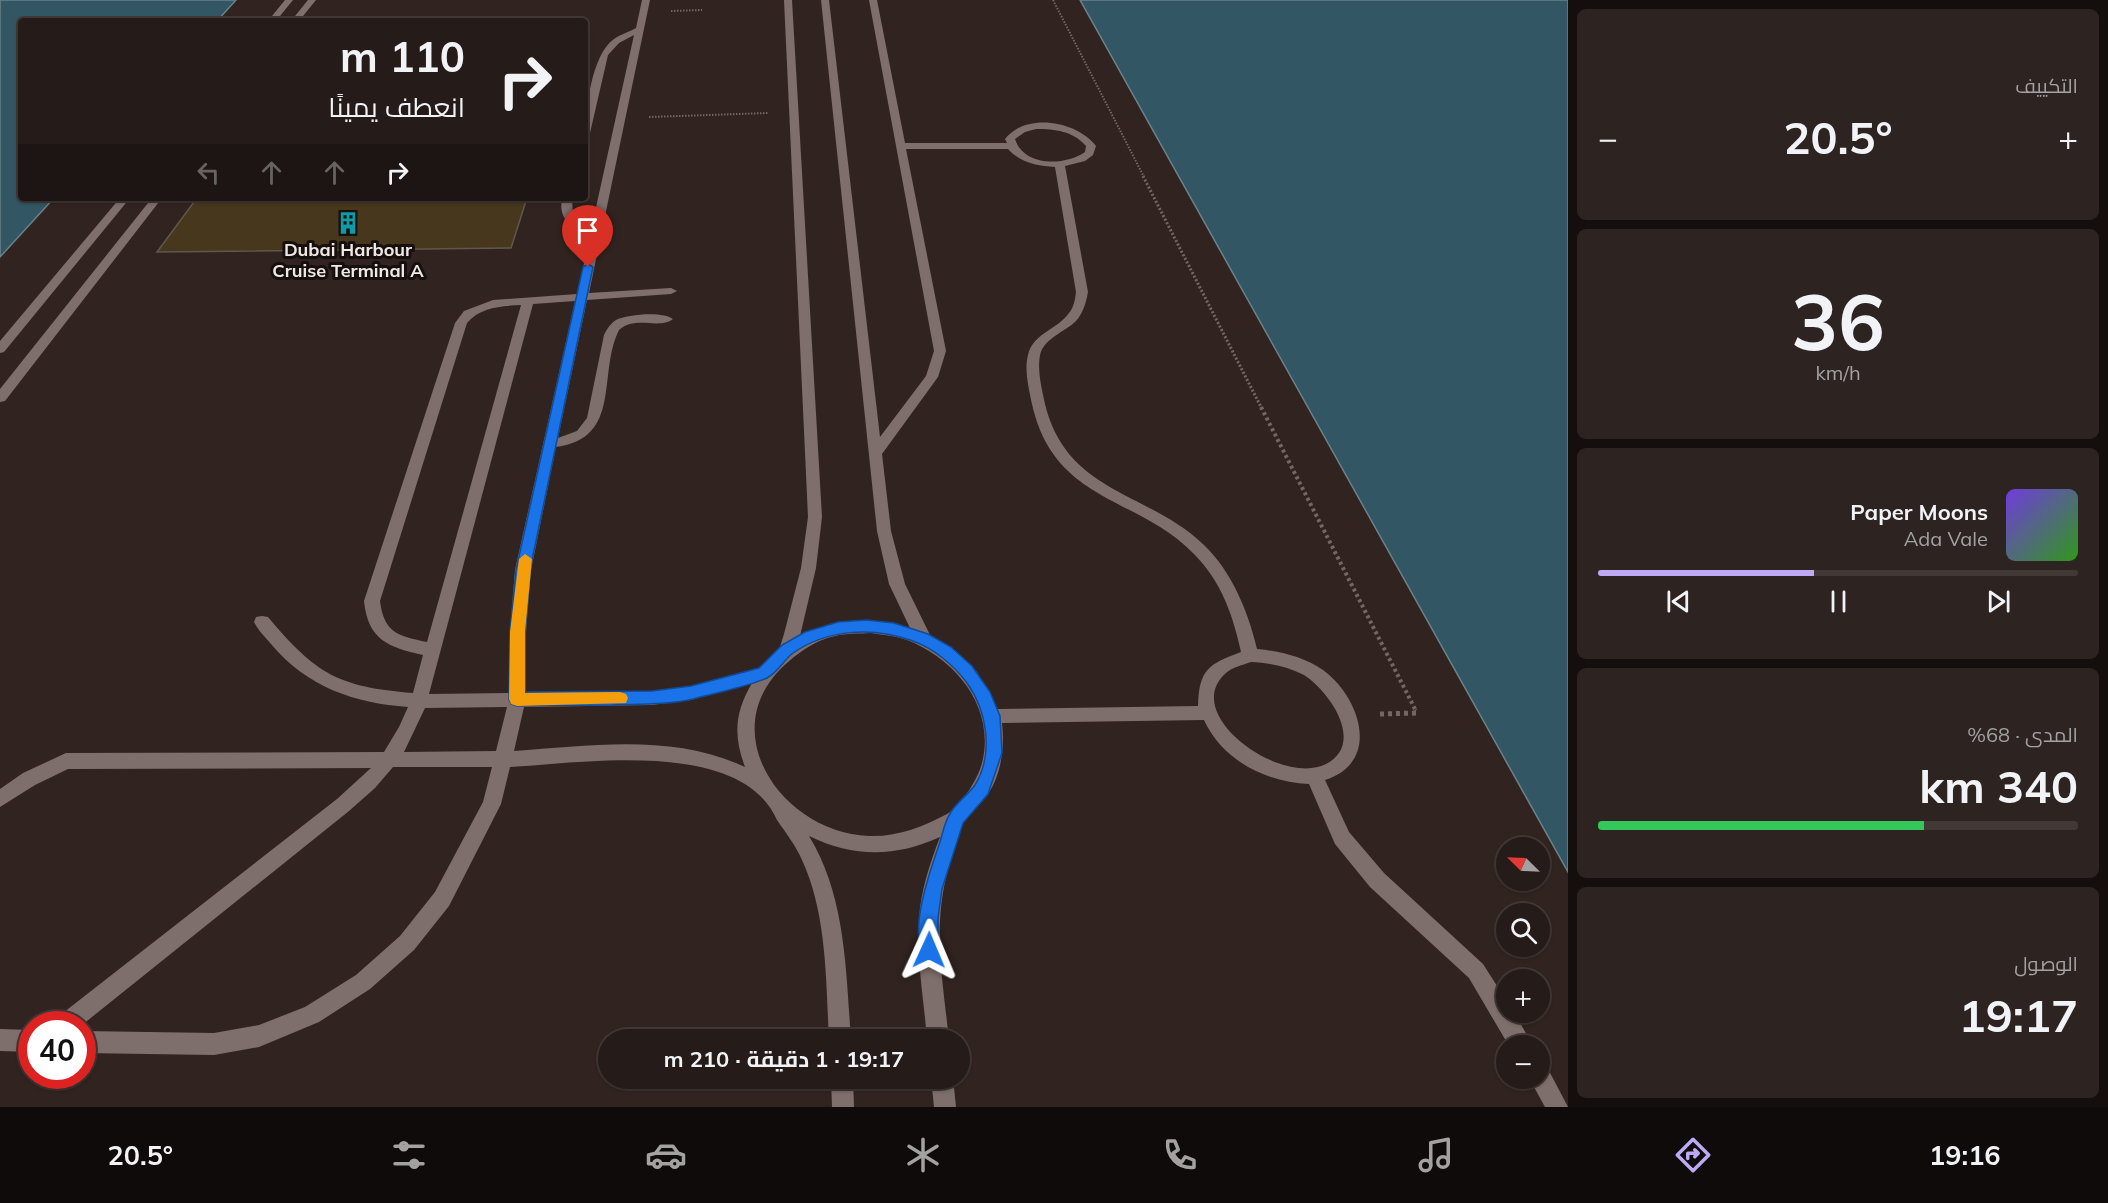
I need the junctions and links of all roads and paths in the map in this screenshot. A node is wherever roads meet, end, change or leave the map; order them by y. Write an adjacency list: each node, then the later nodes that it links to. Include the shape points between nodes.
1 (289, 0): 8 (street)
2 (312, 0): 9 (street)
3 (646, 0): 10 (street)
4 (788, 0): 11 (street)
5 (825, 0): 28 (street)
6 (873, 0): 14 (street)
7 (1053, 0): 39 (path, via 1417,713)
8 (274, 18)
9 (297, 18)
10 (639, 30): 12 (street); 13 (street, via 616,41 604,55)
11 (794, 112): 12 (path); 32 (street, via 815,518 808,581)
12 (620, 118): 20 (street)
13 (588, 121)
14 (901, 146): 15 (street); 28 (street, via 940,351 932,376)
15 (1010, 146): 16 (street, via 1028,160); 16 (street, via 1015,133 1036,126 1065,129 1086,139 1091,146 1084,159)
16 (1060, 165): 33 (street, via 1082,303 1070,322 1049,333 1036,347 1033,366 1041,416 1050,438 1066,460 1090,482 1163,522 1213,565 1232,595)
17 (123, 201): 25 (street)
18 (155, 201): 26 (street)
19 (567, 201): 20 (street, via 566,215 571,223)
20 (595, 235): 22 (street)
21 (670, 291): 22 (street)
22 (581, 298): 23 (street); 27 (street)
23 (528, 302): 31 (street); 31 (street, via 480,307 461,323 372,600 373,617 381,631 396,642)
24 (667, 319): 27 (street, via 630,319 615,325 609,335 594,418 583,434 573,440)
25 (0, 349)
26 (0, 398)
27 (550, 443): 35 (street, via 523,570)
28 (874, 455): 30 (street, via 884,531 897,584)
29 (262, 622): 36 (street, via 300,664 324,680 353,692)
30 (923, 638): 32 (street, via 885,628 838,628 810,636); 38 (street, via 966,670 982,692)
31 (433, 650): 36 (street)
32 (787, 650): 34 (street)
33 (1250, 655): 37 (street, via 1232,659 1209,680 1205,695); 39 (street, via 1289,661 1320,677 1339,695)
34 (764, 673): 35 (street, via 691,693 652,698); 43 (street, via 748,706 745,744)
35 (517, 699): 36 (street); 41 (street)
36 (418, 701): 40 (street, via 408,730)
37 (1208, 713): 38 (street); 42 (street, via 1219,734 1238,753 1288,776)
38 (992, 716): 46 (street, via 994,753 982,789)
39 (1350, 716): 42 (street, via 1353,736 1348,755 1334,769)
40 (390, 759): 41 (street); 44 (street, via 66,761); 47 (street, via 343,805)
41 (504, 759): 43 (street, via 651,751 725,766); 53 (street, via 492,804 442,899 407,943 363,982 312,1016 260,1036 214,1044)
42 (1314, 776): 50 (street, via 1342,838 1377,880 1476,971)
43 (759, 782): 45 (street)
44 (0, 799)
45 (780, 807): 46 (street, via 810,829 847,842 887,844 924,836); 48 (street, via 810,856 824,894)
46 (956, 818): 49 (street, via 933,889 929,918)
47 (83, 1011)
48 (839, 1029)
49 (937, 1029)
50 (1515, 1035)
51 (0, 1040): 52 (street)
52 (18, 1041)
53 (96, 1042)
54 (842, 1089): 57 (street)
55 (943, 1089): 58 (street)
56 (1547, 1089): 59 (street)
57 (843, 1107)
58 (945, 1107)
59 (1557, 1107)

